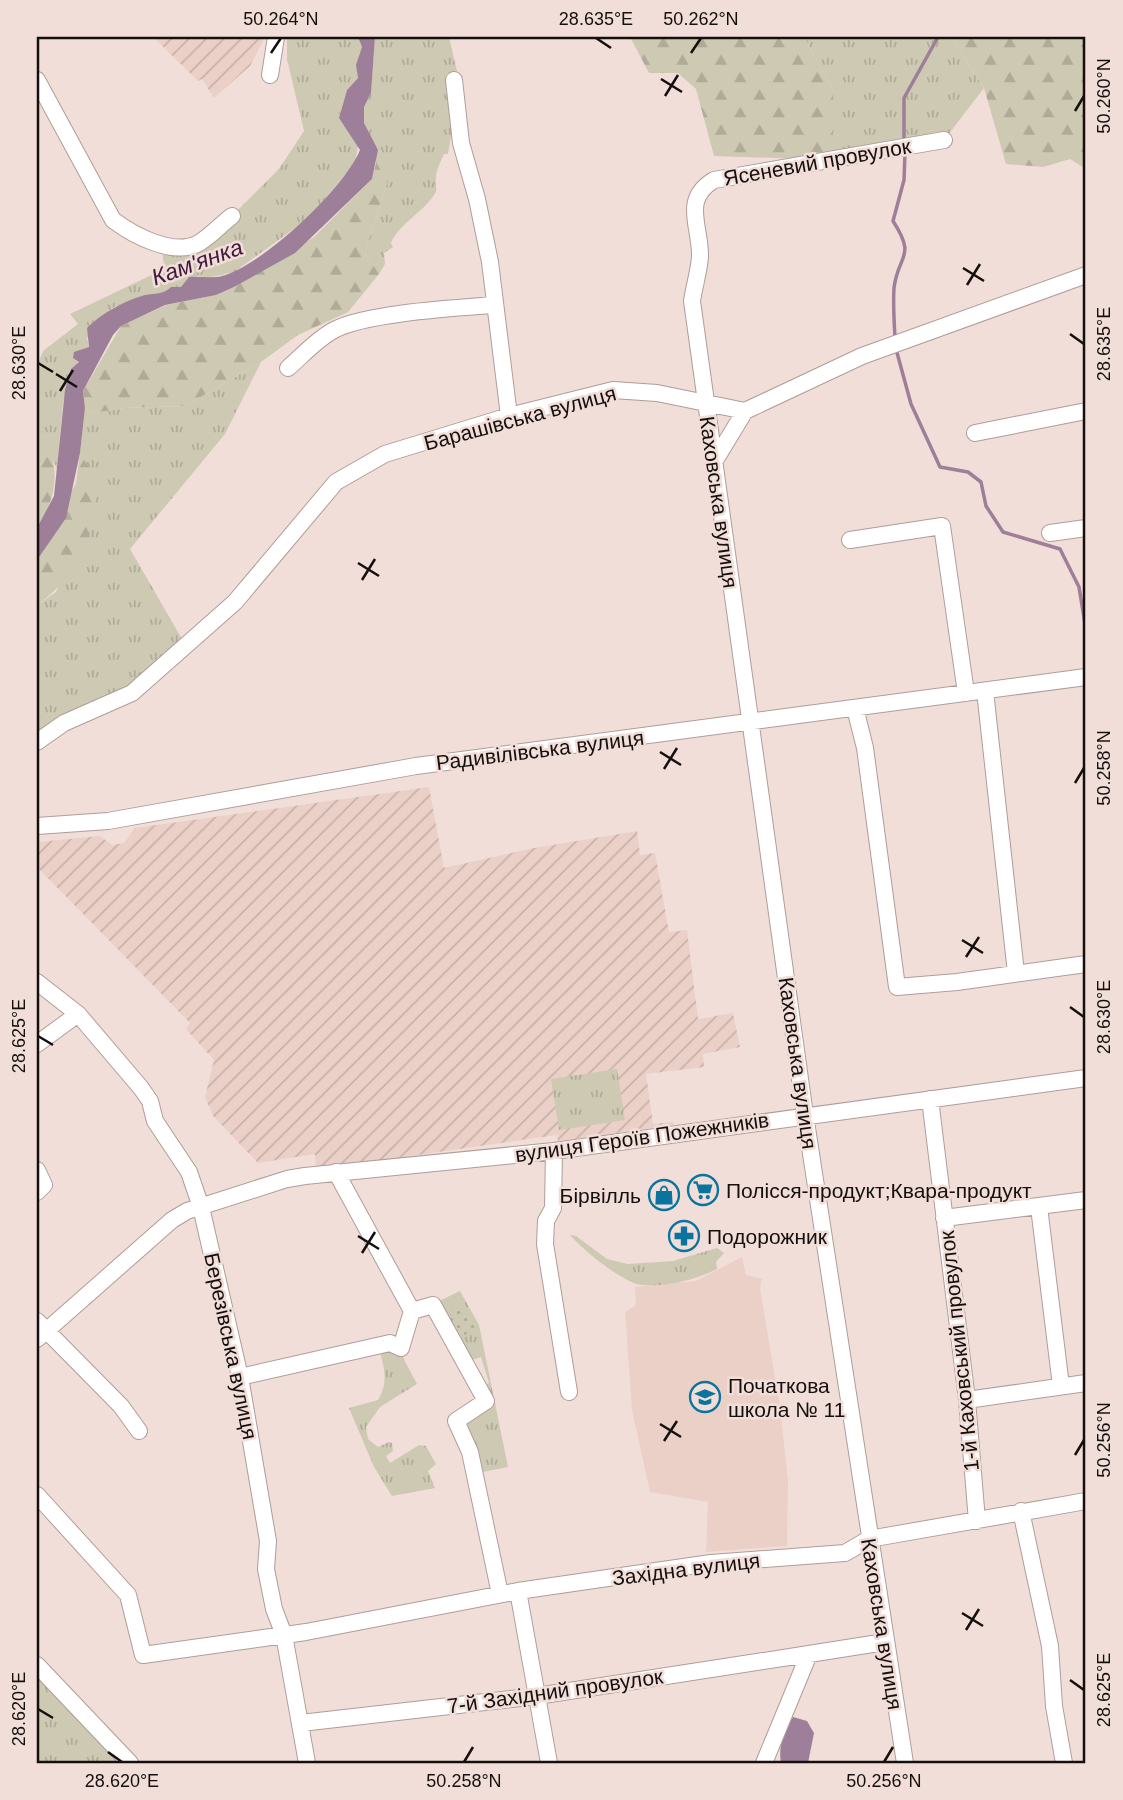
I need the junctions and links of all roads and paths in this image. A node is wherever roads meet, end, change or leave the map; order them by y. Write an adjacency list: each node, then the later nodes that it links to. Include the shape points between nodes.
1 (276, 37): 2 (street)
2 (270, 75)
3 (37, 80): 6 (street, via 114,220 129,232 162,245 195,245)
4 (454, 80): 8 (street, via 461,143 490,262)
5 (944, 140): 10 (street, Ясеневий провулок, via 714,180 702,187 696,200 700,256 692,301)
6 (232, 216)
7 (1086, 275): 11 (street, via 862,356)
8 (494, 305): 9 (street, via 350,324 333,330); 13 (street)
9 (288, 368)
10 (705, 404): 11 (street, Барашівська вулиця); 13 (street, Барашівська вулиця, via 657,393 613,390); 15 (street, Каховська вулиця)
11 (745, 411): 15 (street)
12 (1086, 411): 14 (street)
13 (509, 416): 24 (street, Барашівська вулиця, via 385,454 336,482 235,602 132,693 64,723)
14 (975, 433)
15 (714, 462): 23 (street, Каховська вулиця)
16 (1086, 528): 17 (street)
17 (1050, 533)
18 (850, 540): 21 (street, via 942,526)
19 (1086, 677): 20 (street, Радивілівська вулиця)
20 (985, 691): 21 (street, Радивілівська вулиця); 27 (street)
21 (966, 693): 22 (street, Радивілівська вулиця)
22 (855, 708): 23 (street, Радивілівська вулиця); 27 (street, via 865,748 897,987)
23 (750, 723): 25 (street, Радивілівська вулиця, via 416,766 108,821); 33 (street, Каховська вулиця)
24 (37, 742)
25 (37, 826)
26 (1086, 964): 27 (street)
27 (1016, 973)
28 (37, 982): 29 (street, Березівська вулиця)
29 (78, 1014): 30 (street); 40 (street, Березівська вулиця, via 150,1101 155,1121 189,1172)
30 (37, 1044)
31 (1086, 1078): 32 (street, вулиця Героїв Пожежників)
32 (930, 1099): 33 (street, вулиця Героїв Пожежників); 41 (street, 1-й Каховський провулок)
33 (805, 1115): 34 (street, вулиця Героїв Пожежників); 54 (street, Каховська вулиця)
34 (554, 1151): 36 (street, вулиця Героїв Пожежників); 47 (street, via 553,1208 546,1222 545,1244)
35 (37, 1170): 37 (street, via 44,1185)
36 (336, 1172): 40 (street, вулиця Героїв Пожежників, via 287,1179); 42 (street)
37 (37, 1192)
38 (1086, 1200): 39 (street)
39 (1039, 1207): 41 (street); 46 (street)
40 (201, 1208): 43 (street, вулиця Героїв Пожежників, via 172,1220); 44 (street, Березівська вулиця)
41 (944, 1218): 48 (street, 1-й Каховський провулок)
42 (412, 1311): 44 (street, via 401,1348 390,1343); 56 (street, via 433,1304 486,1401 456,1421 470,1452)
43 (40, 1330): 49 (street, via 109,1392)
44 (240, 1377): 57 (street, Березівська вулиця, via 268,1541 266,1569)
45 (1086, 1383): 46 (street)
46 (1061, 1386): 48 (street)
47 (569, 1392)
48 (967, 1399): 53 (street, 1-й Каховський провулок)
49 (139, 1431)
50 (37, 1495): 57 (street, Західна вулиця, via 128,1595 143,1655)
51 (1086, 1501): 52 (street, Західна вулиця)
52 (1021, 1511): 53 (street, Західна вулиця); 68 (street, via 1050,1646)
53 (977, 1521): 54 (street, Західна вулиця)
54 (869, 1539): 55 (street, Західна вулиця, via 845,1553 711,1563); 58 (street, Каховська вулиця)
55 (518, 1591): 56 (street, Західна вулиця); 61 (street)
56 (500, 1594): 57 (street, Західна вулиця)
57 (284, 1635): 62 (street, Березівська вулиця)
58 (885, 1642): 59 (street, 7-й Західний провулок); 67 (street, Каховська вулиця)
59 (809, 1654): 61 (street, 7-й Західний провулок); 66 (street)
60 (37, 1665): 63 (street)
61 (537, 1696): 62 (street, 7-й Західний провулок); 65 (street)
62 (301, 1723): 64 (street, Березівська вулиця)
63 (130, 1763)
64 (307, 1763)
65 (549, 1763)
66 (764, 1763)
67 (905, 1763)
68 (1064, 1763)

